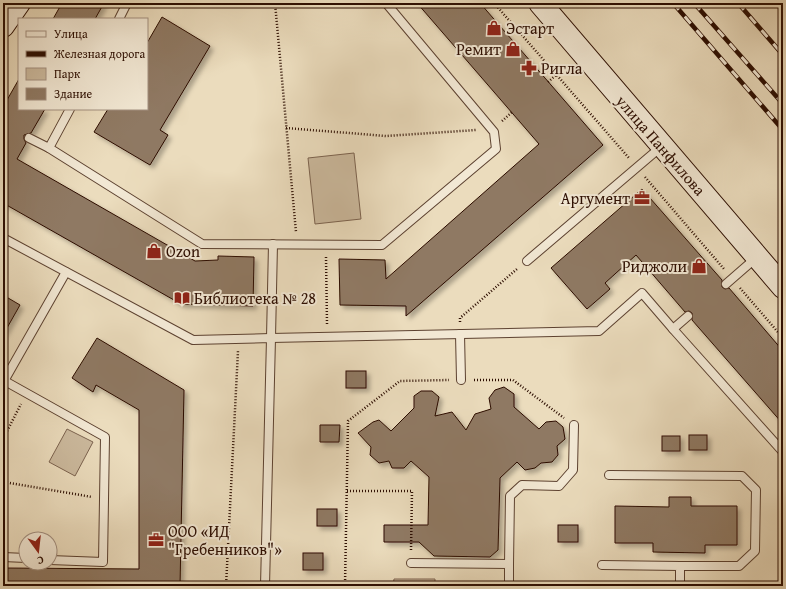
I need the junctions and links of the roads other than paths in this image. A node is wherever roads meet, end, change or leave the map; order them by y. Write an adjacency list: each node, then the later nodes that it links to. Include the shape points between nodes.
1 (19, 3): 6 (street)
2 (127, 3): 5 (lane)
3 (386, 3): 12 (lane, via 494,132 496,149 382,245)
4 (540, 3): 9 (street, улица Панфилова)
5 (120, 18)
6 (3, 26)
7 (69, 110): 10 (lane)
8 (29, 138): 10 (lane)
9 (662, 146): 13 (street, улица Панфилова); 14 (lane)
10 (49, 148): 12 (lane, via 202,244)
11 (3, 238): 15 (lane)
12 (272, 244): 21 (lane)
13 (757, 257): 16 (lane); 17 (street, улица Панфилова)
14 (527, 261)
15 (66, 272): 21 (lane, via 193,340); 22 (lane)
16 (729, 281)
17 (783, 287)
18 (688, 316): 19 (lane)
19 (673, 329): 20 (lane, via 642,293 599,331); 25 (lane)
20 (460, 334): 21 (lane); 23 (lane)
21 (271, 338): 34 (lane)
22 (4, 380): 29 (lane, via 105,437 103,562)
23 (461, 380)
24 (574, 425): 31 (lane, via 573,470 559,486 522,485 510,496)
25 (783, 452)
26 (609, 475): 33 (lane, via 742,476 756,490 755,551 739,566)
27 (3, 557): 28 (lane)
28 (18, 558)
29 (58, 560)
30 (411, 563): 31 (lane)
31 (509, 564): 35 (lane)
32 (602, 565): 33 (lane)
33 (680, 566): 36 (lane)
34 (264, 586)
35 (509, 586)
36 (680, 586)

